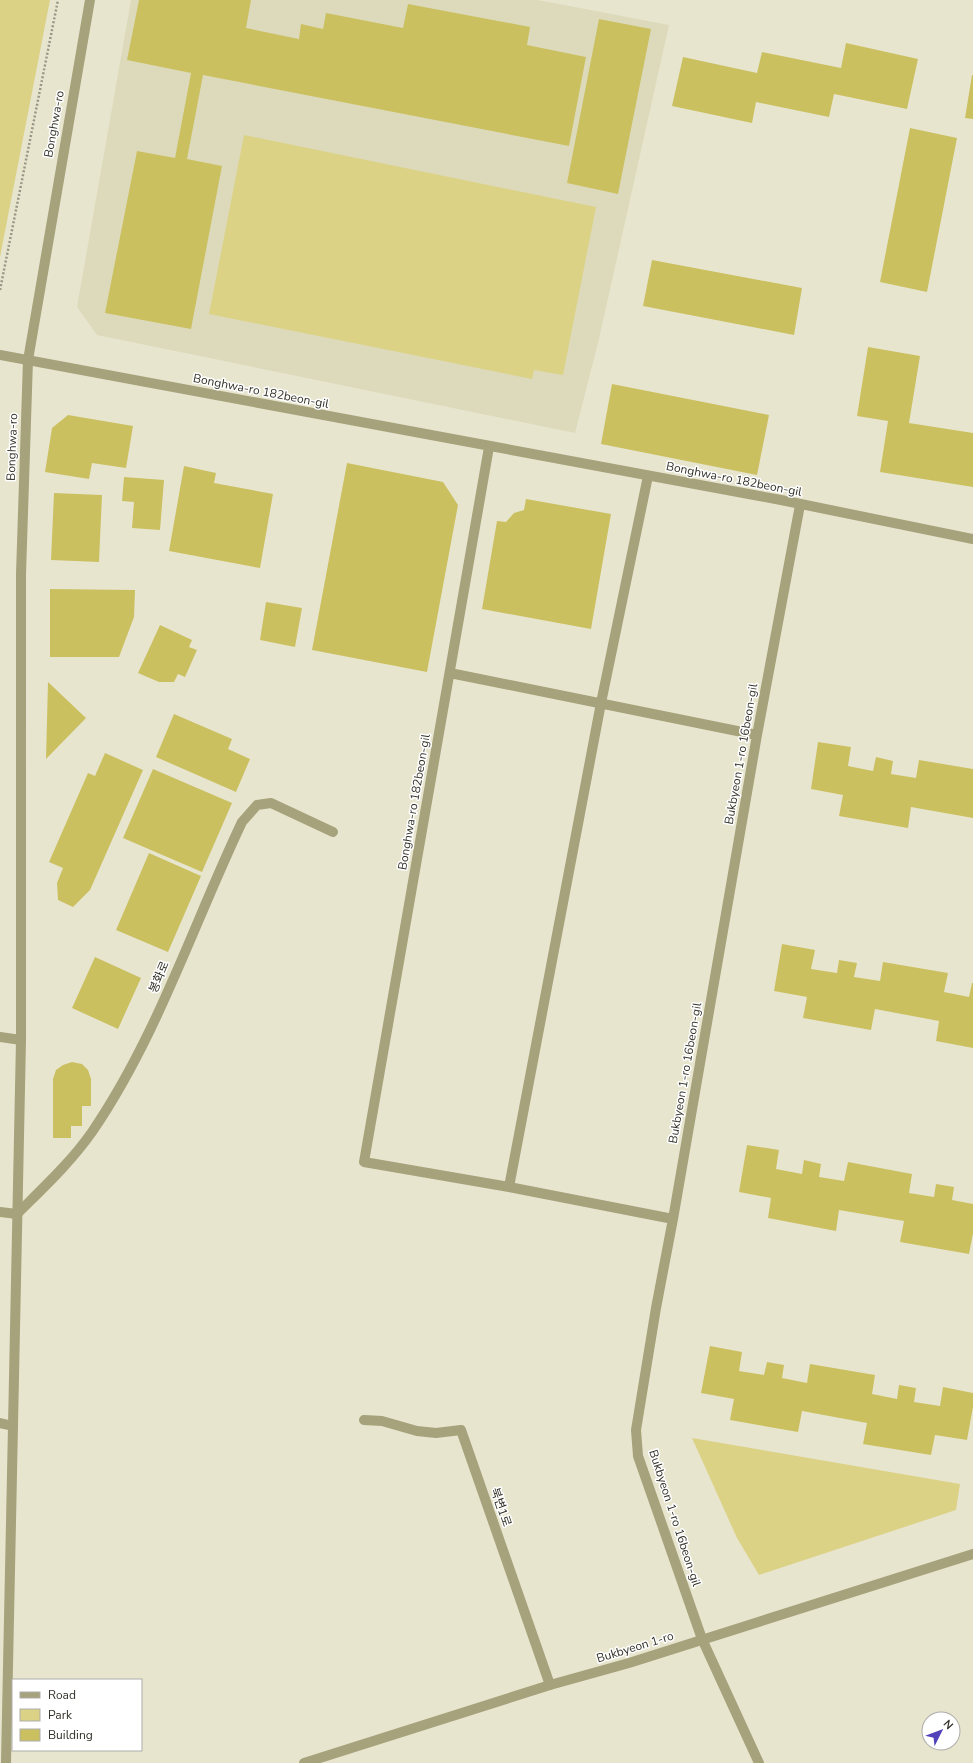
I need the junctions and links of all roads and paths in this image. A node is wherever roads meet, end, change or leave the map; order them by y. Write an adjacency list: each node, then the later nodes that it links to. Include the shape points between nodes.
1 (58, 0): 3 (path)
2 (90, 0): 5 (street, Bonghwa-ro)
3 (0, 290)
4 (0, 355): 5 (street, Bonghwa-ro 182beon-gil)
5 (28, 360): 6 (street, Bonghwa-ro 182beon-gil); 15 (street, Bonghwa-ro, via 21,574)
6 (489, 447): 7 (street, Bonghwa-ro 182beon-gil); 10 (street, Bonghwa-ro 182beon-gil)
7 (648, 476): 8 (street, Bonghwa-ro 182beon-gil); 11 (street)
8 (800, 505): 9 (street, Bonghwa-ro 182beon-gil); 12 (street, Bukbyeon 1-ro 16beon-gil)
9 (973, 539)
10 (450, 673): 11 (street); 16 (street, Bonghwa-ro 182beon-gil, via 364,1162)
11 (601, 703): 12 (street); 16 (street)
12 (757, 735): 19 (street, Bukbyeon 1-ro 16beon-gil)
13 (333, 832): 18 (street, 봉화로, via 272,803 257,805 242,822 161,1004 122,1083 74,1155)
14 (0, 1037): 15 (street)
15 (21, 1040): 18 (street, Bonghwa-ro)
16 (509, 1187): 19 (street)
17 (0, 1212): 18 (street)
18 (17, 1214): 22 (street, Bonghwa-ro)
19 (674, 1219): 24 (street, Bukbyeon 1-ro 16beon-gil, via 636,1430 638,1456)
20 (364, 1420): 25 (street, 북변1로, via 436,1433 461,1430)
21 (0, 1423): 22 (street)
22 (13, 1426): 26 (street, Bonghwa-ro)
23 (973, 1554): 24 (street, Bukbyeon 1-ro)
24 (702, 1639): 25 (street, Bukbyeon 1-ro); 28 (street, Bukbyeon 1-ro 16beon-gil)
25 (550, 1685): 27 (street, Bukbyeon 1-ro)
26 (6, 1763)
27 (304, 1763)
28 (759, 1763)

